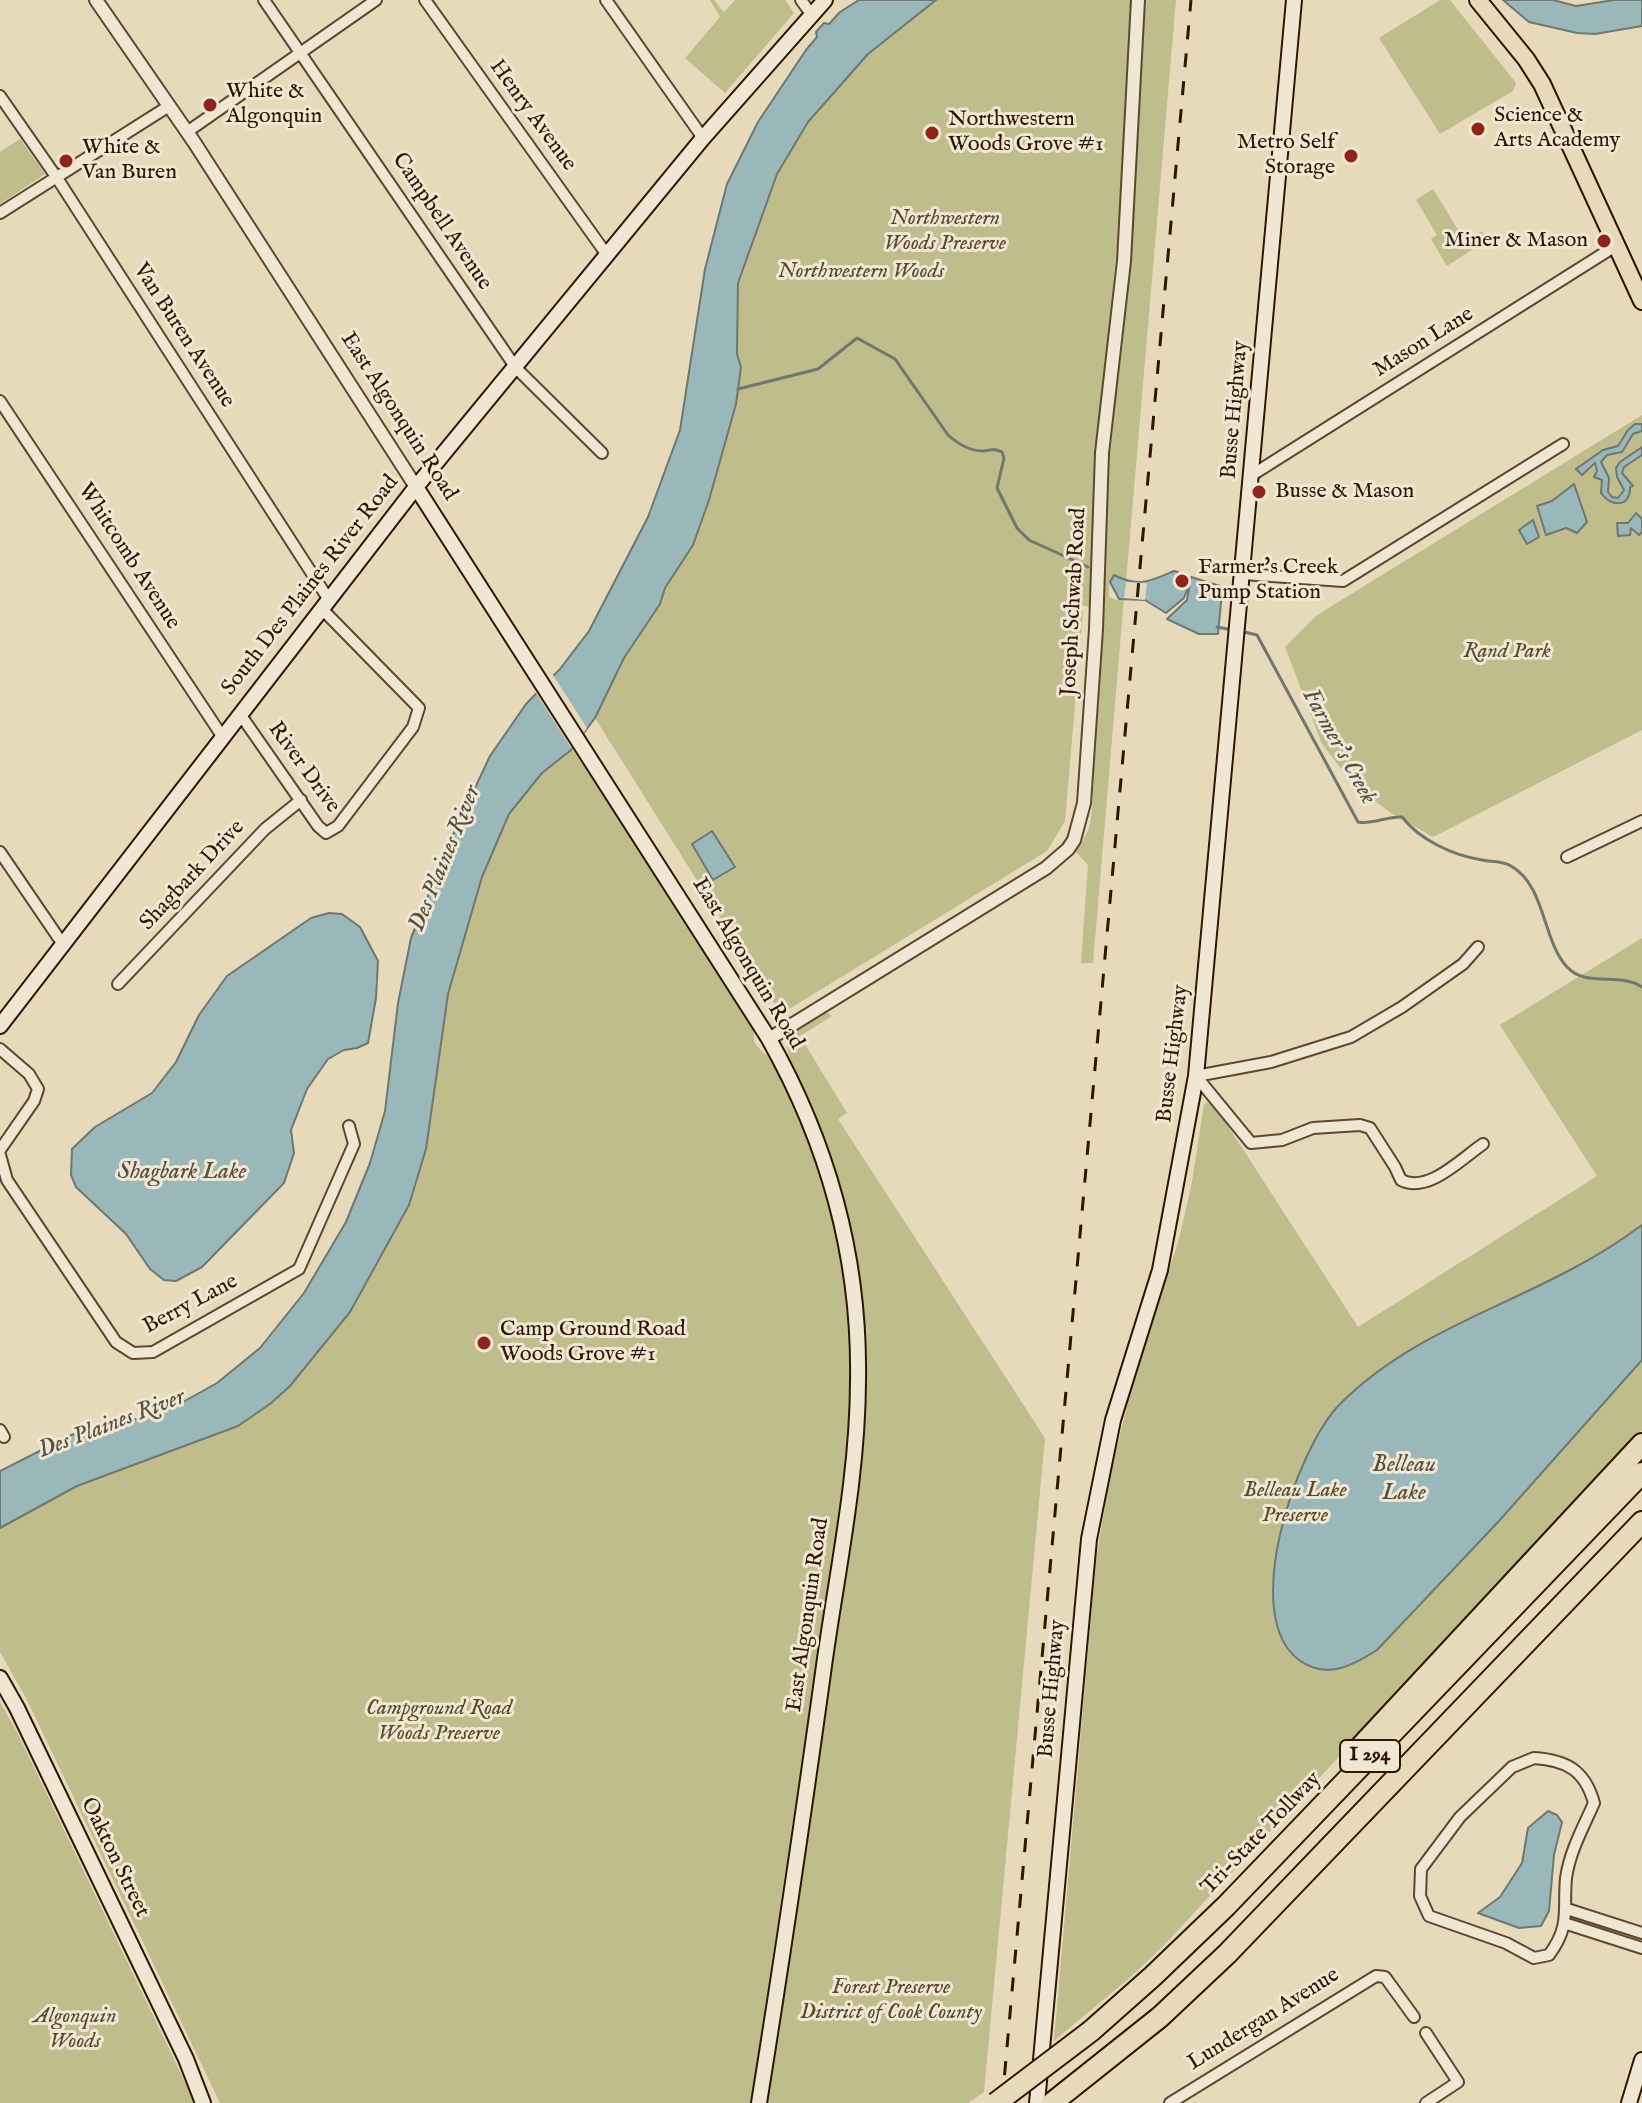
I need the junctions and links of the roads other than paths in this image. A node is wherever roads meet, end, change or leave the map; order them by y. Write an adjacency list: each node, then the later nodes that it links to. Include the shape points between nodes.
1 (96, 0): 14 (street, East Algonquin Road)
2 (264, 0): 12 (street, Campbell Avenue)
3 (376, 0): 12 (street)
4 (425, 0): 20 (street, Henry Avenue)
5 (606, 0): 16 (street)
6 (801, 0): 11 (street)
7 (825, 0): 11 (main road, South Des Plaines River Road)
8 (1138, 0): 41 (street, Joseph Schwab Road, via 1124,261 1102,453 1096,629 1083,813 1077,834 1046,868)
9 (1294, 0): 26 (main road, Busse Highway)
10 (1478, 0): 19 (main road, via 1542,84)
11 (811, 14): 16 (main road, South Des Plaines River Road)
12 (300, 52): 15 (street); 22 (street, Campbell Avenue)
13 (0, 96): 17 (street, Van Buren Avenue)
14 (169, 106): 15 (street, East Algonquin Road); 17 (street)
15 (187, 132): 27 (street, East Algonquin Road)
16 (703, 138): 20 (main road, South Des Plaines River Road)
17 (57, 178): 18 (street); 29 (street, Van Buren Avenue)
18 (0, 213)
19 (1617, 245): 21 (main road); 26 (street, Mason Lane)
20 (607, 255): 22 (main road, South Des Plaines River Road)
21 (1642, 301)
22 (516, 368): 25 (street, Campbell Avenue); 27 (main road, South Des Plaines River Road)
23 (0, 401): 32 (street, Whitcomb Avenue)
24 (1563, 444): 28 (street, via 1343,581)
25 (602, 453)
26 (1252, 475): 28 (main road, Busse Highway)
27 (416, 487): 29 (main road, South Des Plaines River Road); 41 (main road, East Algonquin Road)
28 (1243, 574): 43 (main road, Busse Highway)
29 (325, 604): 30 (street, Van Buren Avenue); 31 (main road, South Des Plaines River Road)
30 (419, 708): 33 (street, River Drive, via 413,727 333,830 321,830)
31 (240, 714): 32 (main road, South Des Plaines River Road); 33 (street, River Drive)
32 (222, 736): 37 (main road, South Des Plaines River Road)
33 (301, 800): 39 (street, Shagbark Drive, via 265,829)
34 (1642, 821): 36 (street)
35 (0, 852): 37 (street)
36 (1567, 857)
37 (62, 943): 40 (main road, South Des Plaines River Road)
38 (1478, 947): 43 (street, via 1427,990 1351,1037 1271,1062)
39 (118, 984)
40 (0, 1026)
41 (769, 1039): 62 (main road, East Algonquin Road, via 808,1118 839,1210 854,1293 859,1382 852,1472)
42 (0, 1049): 46 (street, Berry Lane, via 38,1089)
43 (1196, 1076): 45 (street, via 1251,1143 1282,1140 1313,1128 1360,1125 1370,1128 1401,1180 1411,1185 1429,1181); 64 (main road, Busse Highway, via 1160,1270 1113,1420 1089,1539)
44 (349, 1126): 46 (street, Berry Lane, via 354,1144 299,1269 153,1352 133,1353 116,1342 7,1180)
45 (1483, 1144)
46 (0, 1152)
47 (1642, 1444): 51 (highway, via 1335,1774)
48 (1642, 1473): 51 (highway, Tri-State Tollway / I 294)
49 (1642, 1522): 65 (highway, I 294, via 1227,1954 1160,2017)
50 (0, 1678): 58 (main road, Oakton Street)
51 (1308, 1820): 63 (highway, Tri-State Tollway / I 294, bridge, via 1195,1936 1091,2031)
52 (1567, 1909): 53 (street); 53 (street, via 1566,1879 1575,1842 1594,1803 1590,1786 1577,1769 1534,1758 1512,1767 1459,1818 1421,1869 1420,1896 1429,1916 1534,1958 1549,1955); 54 (street)
53 (1564, 1923): 55 (street)
54 (1642, 1933)
55 (1642, 1948)
56 (1414, 2017): 66 (street, Lundergan Avenue, via 1389,1982 1381,1975 1370,1978)
57 (1426, 2033): 67 (street, via 1458,2082)
58 (186, 2059): 60 (main road, Oakton Street); 61 (main road, Oakton Street)
59 (1641, 2069): 68 (main road)
60 (203, 2103)
61 (213, 2103)
62 (759, 2103)
63 (996, 2103)
64 (1037, 2103)
65 (1052, 2103)
66 (1170, 2103)
67 (1426, 2103)
68 (1629, 2103)

